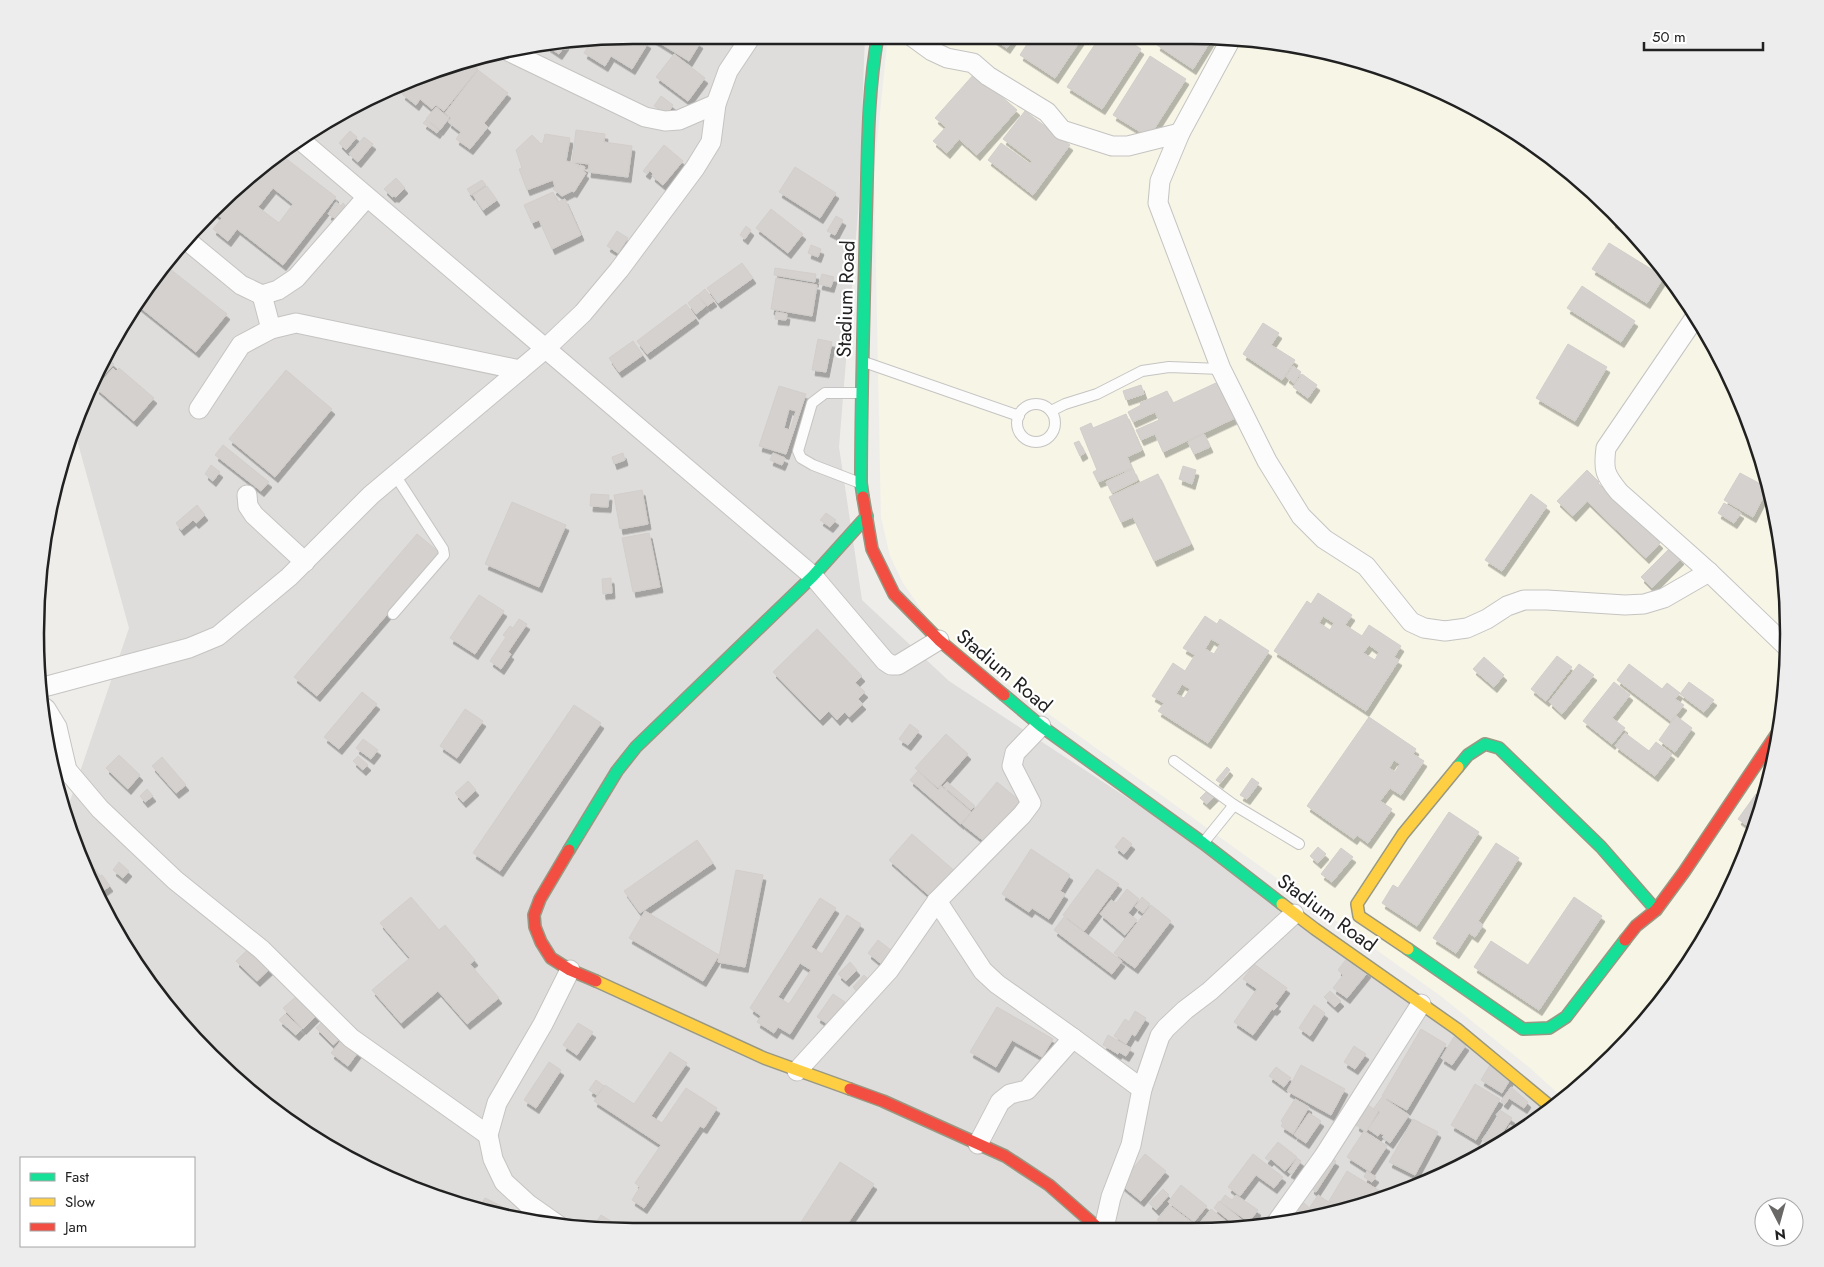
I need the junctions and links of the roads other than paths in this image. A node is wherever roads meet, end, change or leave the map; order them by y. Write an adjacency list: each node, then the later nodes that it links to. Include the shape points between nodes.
1 (746, 44): 6 (street, via 728,71)
2 (876, 44): 15 (street, Stadium Road, via 869,120)
3 (922, 44): 7 (street, via 947,58 973,63 988,76 1047,112 1062,130 1112,146 1128,146)
4 (1228, 45): 7 (street)
5 (516, 56): 6 (street, via 645,117 680,120)
6 (716, 104): 14 (street, via 711,142 695,168 619,270 583,313)
7 (1180, 133): 16 (street, via 1160,182 1158,203)
8 (305, 144): 9 (street)
9 (367, 197): 11 (street, via 296,278 278,290); 14 (street)
10 (191, 244): 11 (street, via 241,285)
11 (262, 295): 13 (street)
12 (1691, 323): 27 (street, via 1606,448 1604,466 1607,478 1618,492)
13 (271, 329): 17 (street, via 296,323); 19 (street, via 241,345)
14 (545, 349): 17 (street); 28 (street)
15 (863, 362): 18 (street, Stadium Road); 21 (lane)
16 (1222, 368): 20 (lane, via 1169,367 1142,371 1097,394); 27 (street, via 1267,461 1302,516 1324,539 1366,566 1411,622 1424,628 1445,631 1467,628 1524,600 1644,604 1664,598)
17 (520, 370): 22 (street)
18 (861, 393): 23 (street, Stadium Road); 23 (lane, via 825,393 818,396 812,403 798,451 801,458 813,465)
19 (199, 409)
20 (1051, 411): 21 (lane, via 1046,406 1034,404 1022,410); 21 (lane, via 1056,423 1054,430 1039,442 1022,435 1018,429)
21 (1019, 416)
22 (394, 475): 26 (street); 29 (lane, via 444,555)
23 (861, 483): 25 (street, Stadium Road)
24 (248, 495): 26 (street, via 248,506 254,514)
25 (867, 516): 28 (street); 30 (street, Stadium Road, via 872,549 894,594)
26 (305, 562): 32 (street, via 218,636 189,648)
27 (1710, 572): 31 (street)
28 (813, 576): 30 (street, via 888,663 901,664); 43 (street, via 636,746 551,878 534,915 535,927 551,958)
29 (393, 614)
30 (939, 640): 34 (street, Stadium Road)
31 (1780, 640)
32 (47, 686)
33 (50, 715): 49 (street, via 57,727 67,770 107,815 175,880 262,950 351,1038)
34 (1041, 726): 38 (street, Stadium Road); 40 (street, via 1015,753 1012,766 1031,803)
35 (1770, 744): 41 (street)
36 (1174, 761): 37 (lane)
37 (1234, 805): 38 (lane); 39 (lane)
38 (1203, 843): 42 (street, Stadium Road)
39 (1299, 844)
40 (937, 901): 45 (street, via 983,970 997,984); 46 (street, via 889,970)
41 (1656, 910): 41 (street, via 1586,830 1500,748 1486,744 1468,755 1403,834 1357,904 1359,916 1523,1029 1550,1028 1566,1017 1636,926)
42 (1294, 914): 44 (street, Stadium Road); 47 (street, via 1166,1028 1160,1036)
43 (570, 970): 46 (street); 49 (street, via 497,1103)
44 (1421, 1004): 48 (street, Stadium Road, via 1457,1029); 52 (street, via 1324,1156)
45 (1073, 1038): 47 (street); 50 (street, via 1027,1090 1010,1094 1000,1102)
46 (797, 1071): 50 (street, via 883,1101)
47 (1142, 1089): 54 (street, via 1131,1145 1111,1196)
48 (1547, 1103)
49 (488, 1135): 51 (street, via 493,1159 504,1182)
50 (978, 1144): 53 (street, via 1049,1185)
51 (545, 1216)
52 (1281, 1216)
53 (1085, 1223)
54 (1105, 1223)

